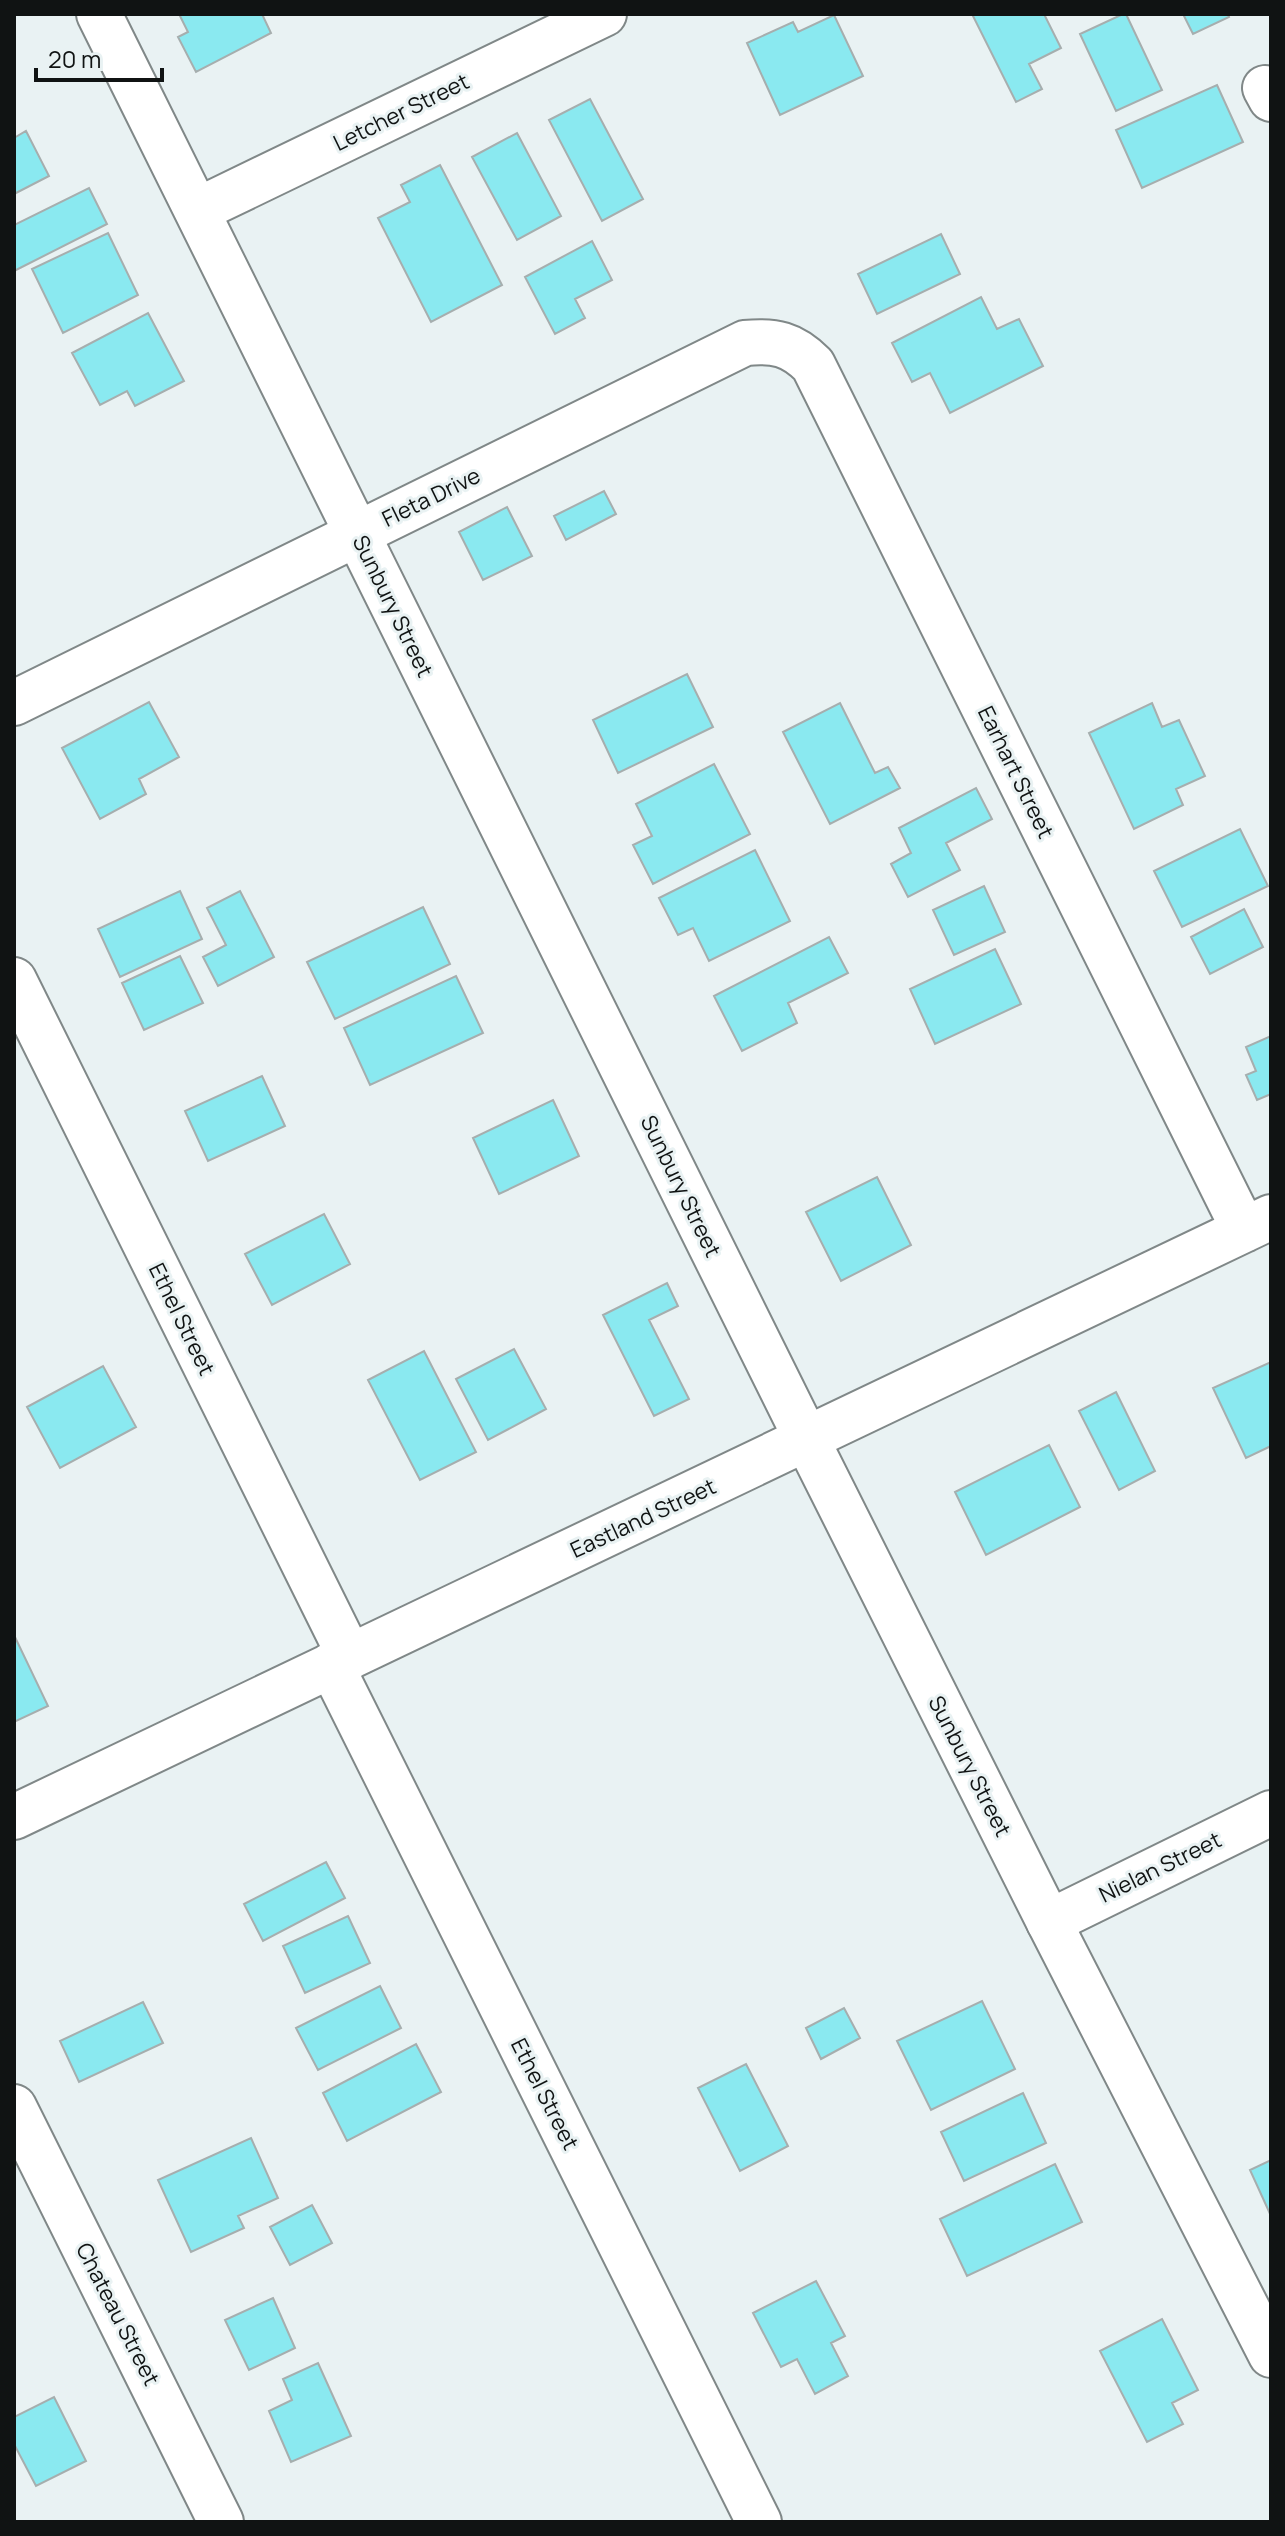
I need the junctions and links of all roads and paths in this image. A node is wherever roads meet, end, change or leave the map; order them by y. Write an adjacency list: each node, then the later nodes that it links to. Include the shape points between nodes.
1 (99, 14): 3 (street, Sunbury Street)
2 (604, 14): 3 (street, Letcher Street)
3 (198, 210): 5 (street, Sunbury Street)
4 (764, 341): 5 (street, Fleta Drive, via 745,343); 8 (street, Earhart Street, via 797,349 813,365)
5 (357, 534): 6 (street, Fleta Drive); 9 (street, Sunbury Street)
6 (14, 703)
7 (14, 980): 10 (street, Ethel Street)
8 (1258, 1224): 9 (street, Eastland Street)
9 (807, 1440): 10 (street, Eastland Street); 13 (street, Sunbury Street)
10 (341, 1661): 12 (street, Eastland Street); 17 (street, Ethel Street)
11 (1271, 1813): 13 (street, Nielan Street)
12 (14, 1817)
13 (1049, 1922): 15 (street, Sunbury Street)
14 (14, 2107): 16 (street, Chateau Street)
15 (1271, 2355)
16 (221, 2522)
17 (759, 2522)

